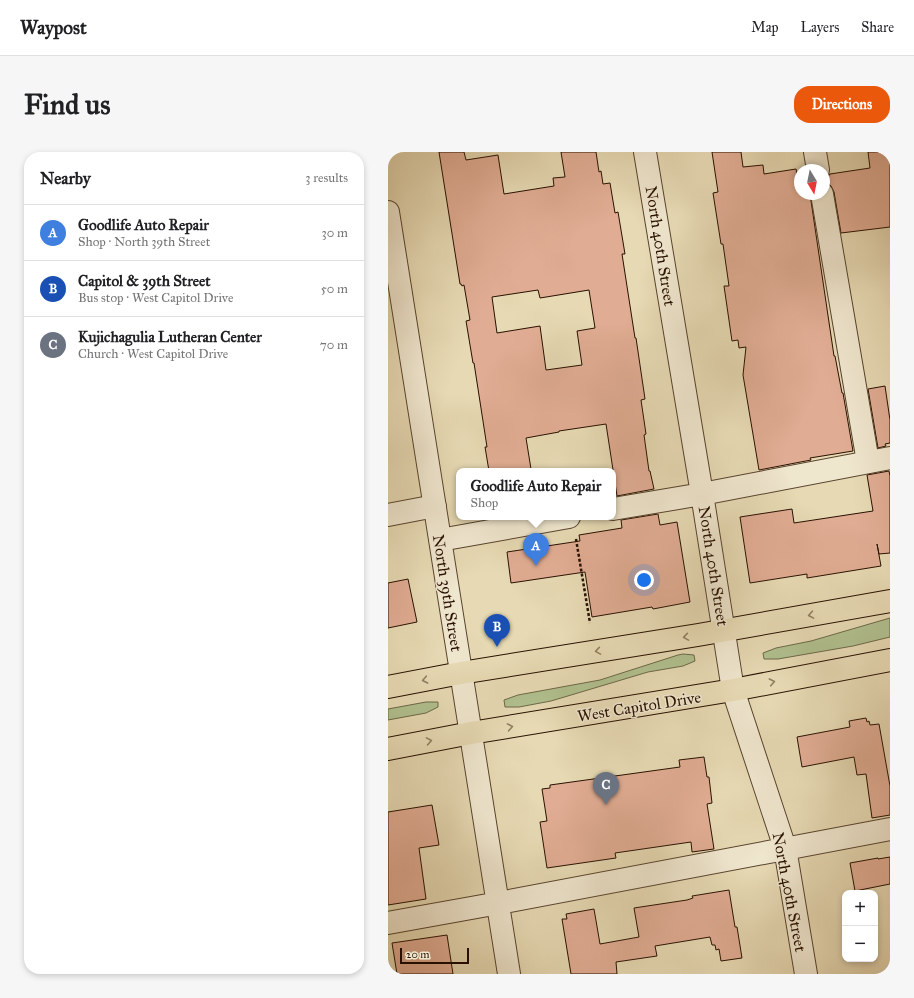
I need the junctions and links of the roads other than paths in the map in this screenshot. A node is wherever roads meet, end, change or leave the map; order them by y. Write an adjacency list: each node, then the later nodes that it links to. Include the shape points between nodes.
1 (645, 152): 8 (street, North 40th Street)
2 (814, 152): 3 (street)
3 (817, 164)
4 (823, 200): 7 (street)
5 (388, 212): 9 (street, North 39th Street)
6 (890, 458): 7 (street)
7 (868, 462): 8 (street)
8 (702, 494): 10 (street); 15 (street, North 40th Street)
9 (435, 506): 11 (street); 13 (street, North 39th Street)
10 (616, 508)
11 (388, 515)
12 (572, 525): 13 (street)
13 (440, 540): 17 (street, North 39th Street)
14 (890, 601): 15 (main road, one-way to 15)
15 (724, 630): 17 (main road, one-way to 17); 19 (street, North 40th Street)
16 (890, 660): 19 (main road, West Capitol Drive, one-way to 16)
17 (461, 673): 18 (main road, one-way to 18); 20 (street, North 39th Street)
18 (388, 687)
19 (733, 690): 20 (main road, West Capitol Drive, one-way to 19); 23 (street, North 40th Street)
20 (471, 734): 21 (main road, West Capitol Drive, one-way to 20); 24 (street, North 39th Street)
21 (388, 749)
22 (890, 829): 23 (street)
23 (785, 848): 24 (street); 27 (street, North 40th Street)
24 (499, 903): 25 (street); 26 (street, North 39th Street)
25 (388, 923)
26 (509, 974)
27 (806, 974)

